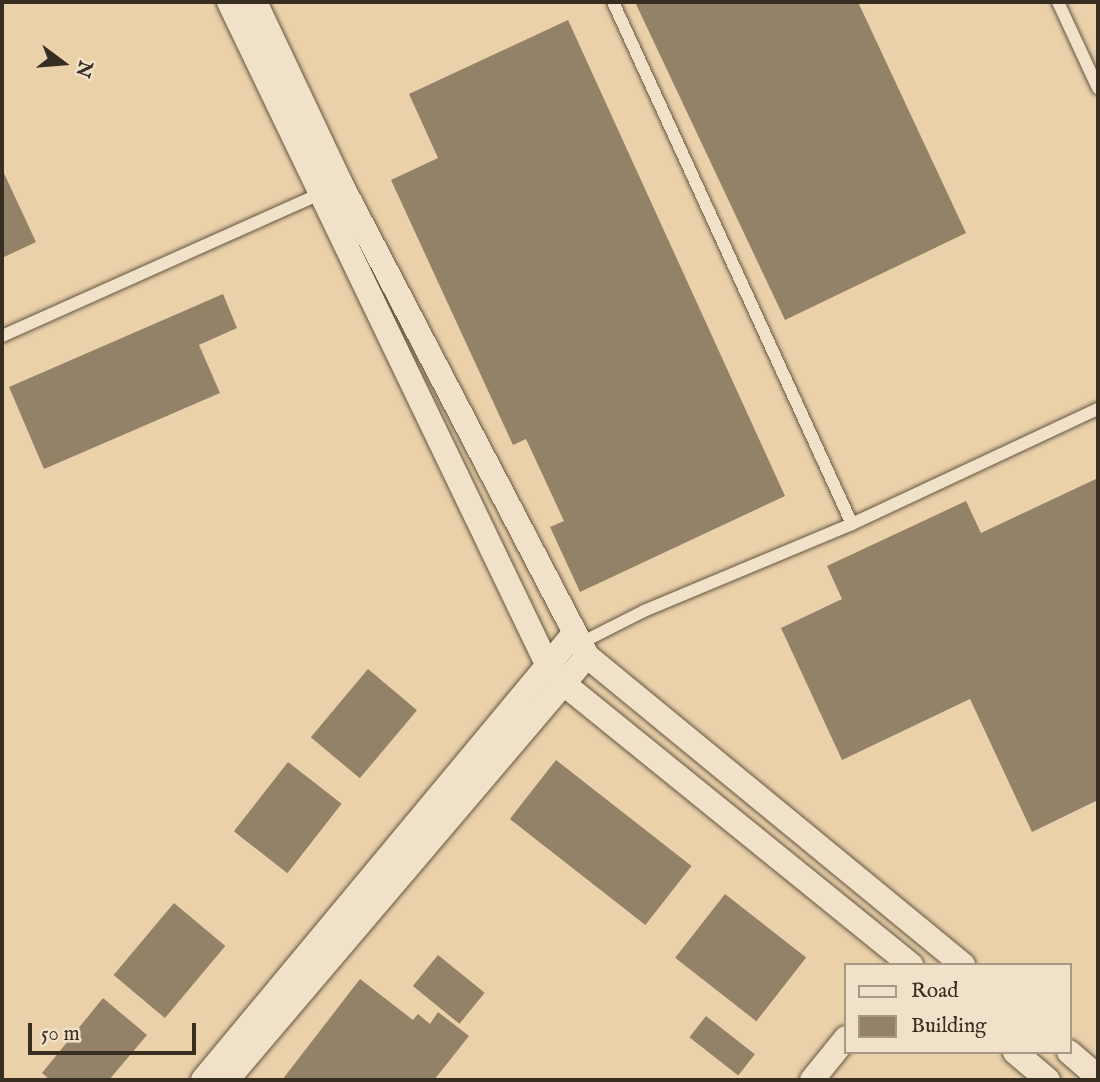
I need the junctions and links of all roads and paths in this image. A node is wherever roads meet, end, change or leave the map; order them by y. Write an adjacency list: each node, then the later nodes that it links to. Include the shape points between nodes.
1 (229, 2): 6 (street)
2 (255, 2): 6 (street)
3 (613, 2): 9 (lane)
4 (1058, 2): 5 (lane)
5 (1098, 89)
6 (330, 189): 7 (lane); 10 (street); 11 (street)
7 (2, 335)
8 (1098, 409): 9 (lane)
9 (852, 524): 10 (lane, via 644,611)
10 (580, 645): 11 (street); 12 (street); 13 (street)
11 (547, 664): 12 (street); 21 (street)
12 (564, 684): 14 (street); 22 (street)
13 (928, 936): 15 (street); 16 (street)
14 (907, 963)
15 (909, 963)
16 (961, 963)
17 (844, 1040): 23 (street)
18 (1017, 1054): 24 (street)
19 (1071, 1054): 20 (street)
20 (1098, 1077)
21 (202, 1080)
22 (227, 1080)
23 (812, 1080)
24 (1048, 1080)

